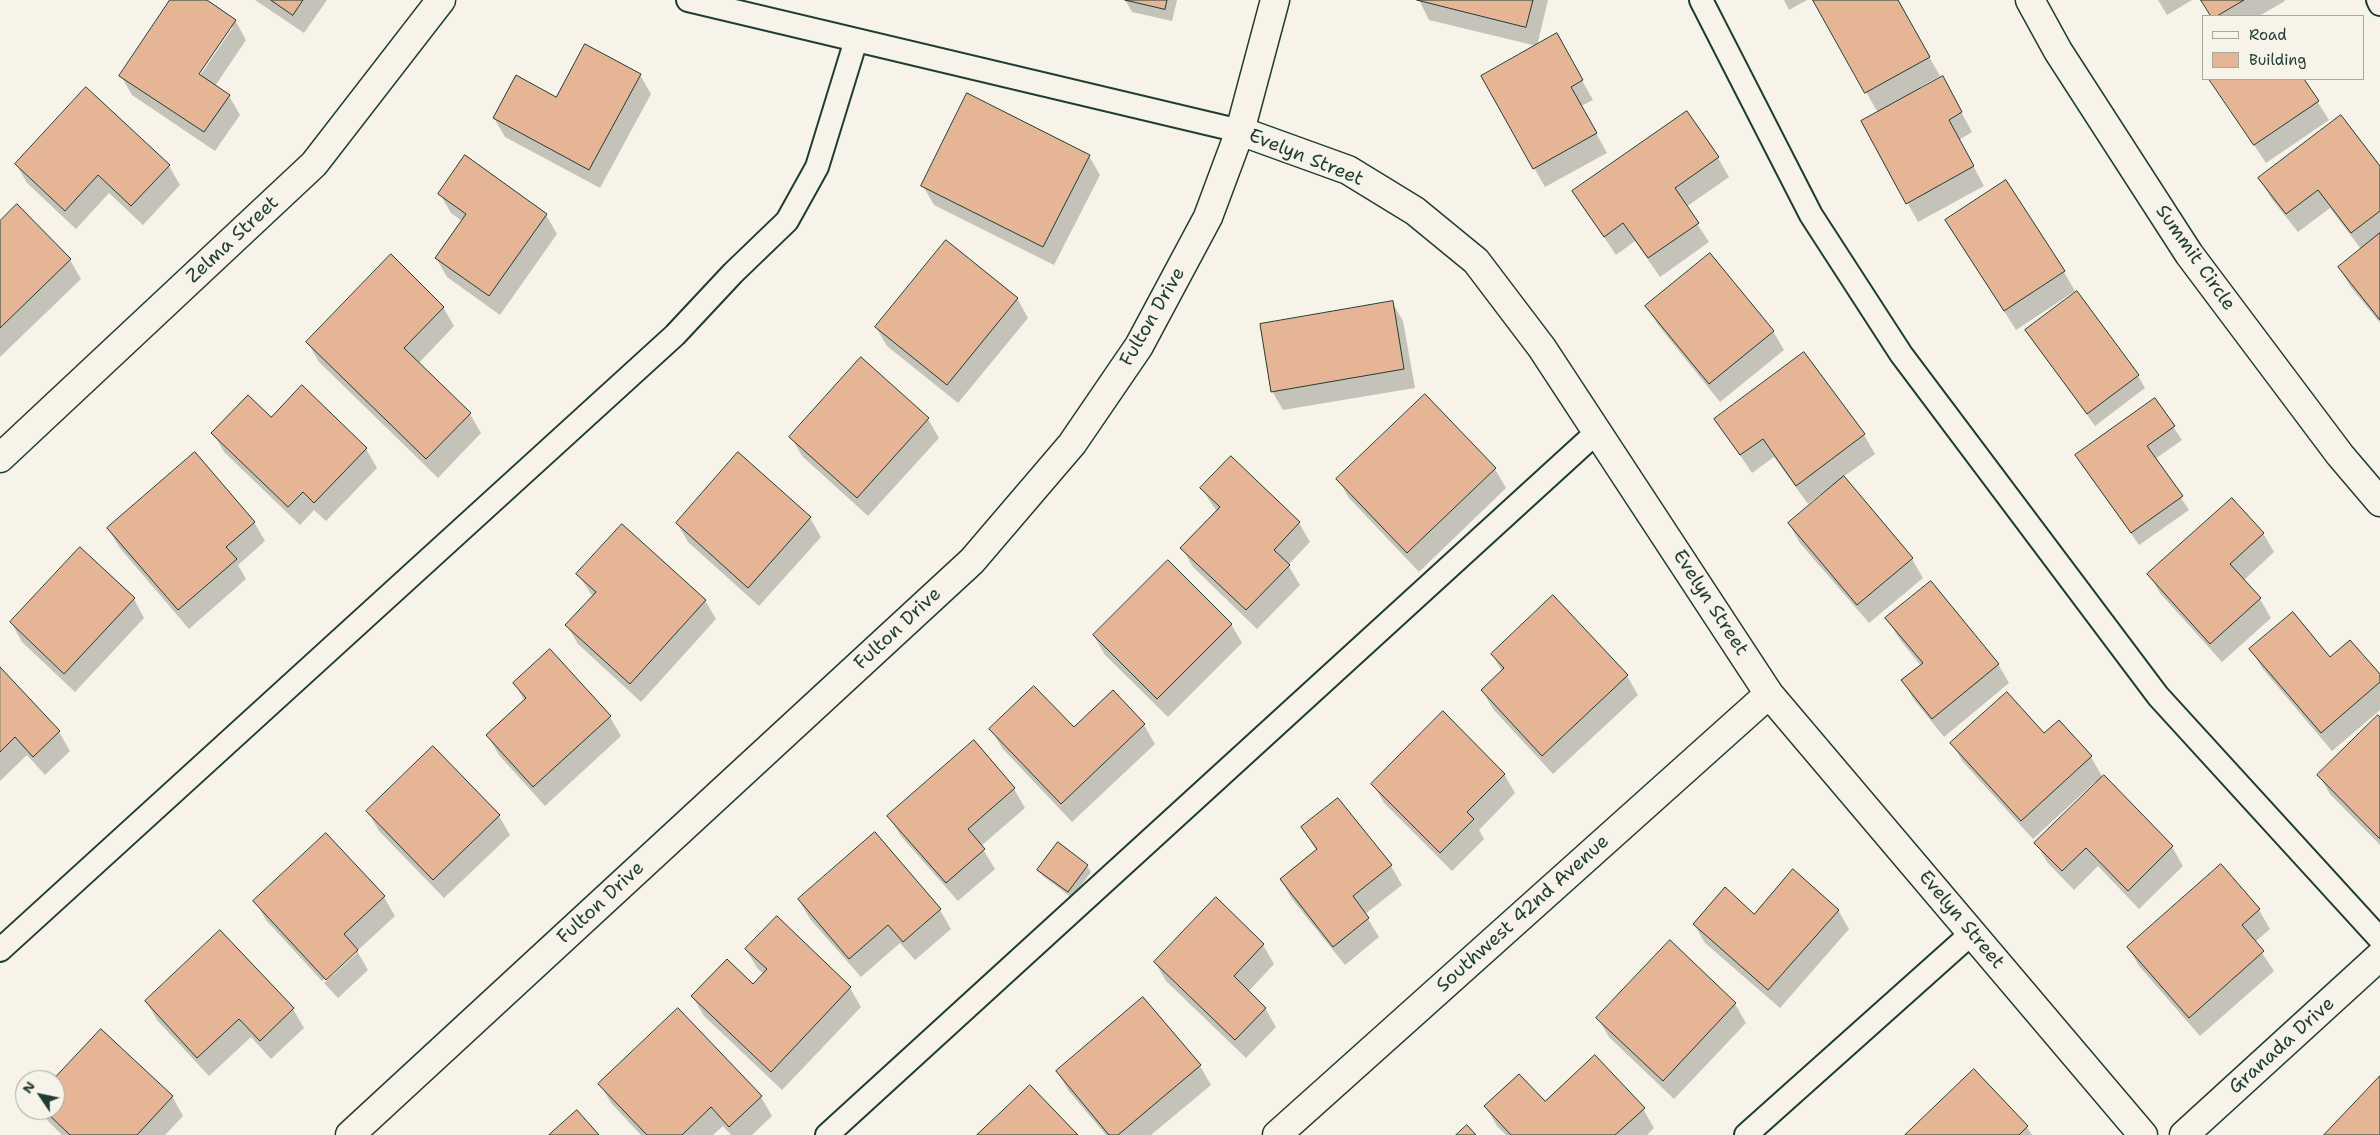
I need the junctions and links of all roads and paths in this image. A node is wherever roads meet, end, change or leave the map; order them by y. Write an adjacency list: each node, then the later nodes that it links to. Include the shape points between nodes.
1 (441, 0): 11 (street, Zelma Street, via 314,164)
2 (688, 0): 8 (lane)
3 (1275, 0): 9 (street, Fulton Drive)
4 (1701, 0): 15 (lane, via 1811,215 1901,354 2158,696)
5 (2030, 0): 12 (street, Summit Circle, via 2058,51 2189,254 2340,455)
6 (2378, 0): 7 (lane)
7 (2380, 4)
8 (856, 40): 9 (lane); 16 (lane, via 817,167 788,221 675,335)
9 (1240, 131): 10 (street, Evelyn Street, via 1348,170 1415,211 1476,261 1542,348); 18 (street, Fulton Drive, via 1208,217 1139,346 1072,444 972,561)
10 (1597, 432): 13 (street, Evelyn Street); 19 (lane)
11 (0, 458)
12 (2380, 502)
13 (1769, 694): 14 (street, Evelyn Street); 20 (street, Southwest 42nd Avenue)
14 (1972, 933): 21 (lane); 22 (street, Evelyn Street)
15 (2380, 939)
16 (0, 950)
17 (2380, 956): 23 (street, Granada Drive)
18 (350, 1135)
19 (827, 1135)
20 (1277, 1135)
21 (1746, 1135)
22 (2143, 1135)
23 (2184, 1135)

